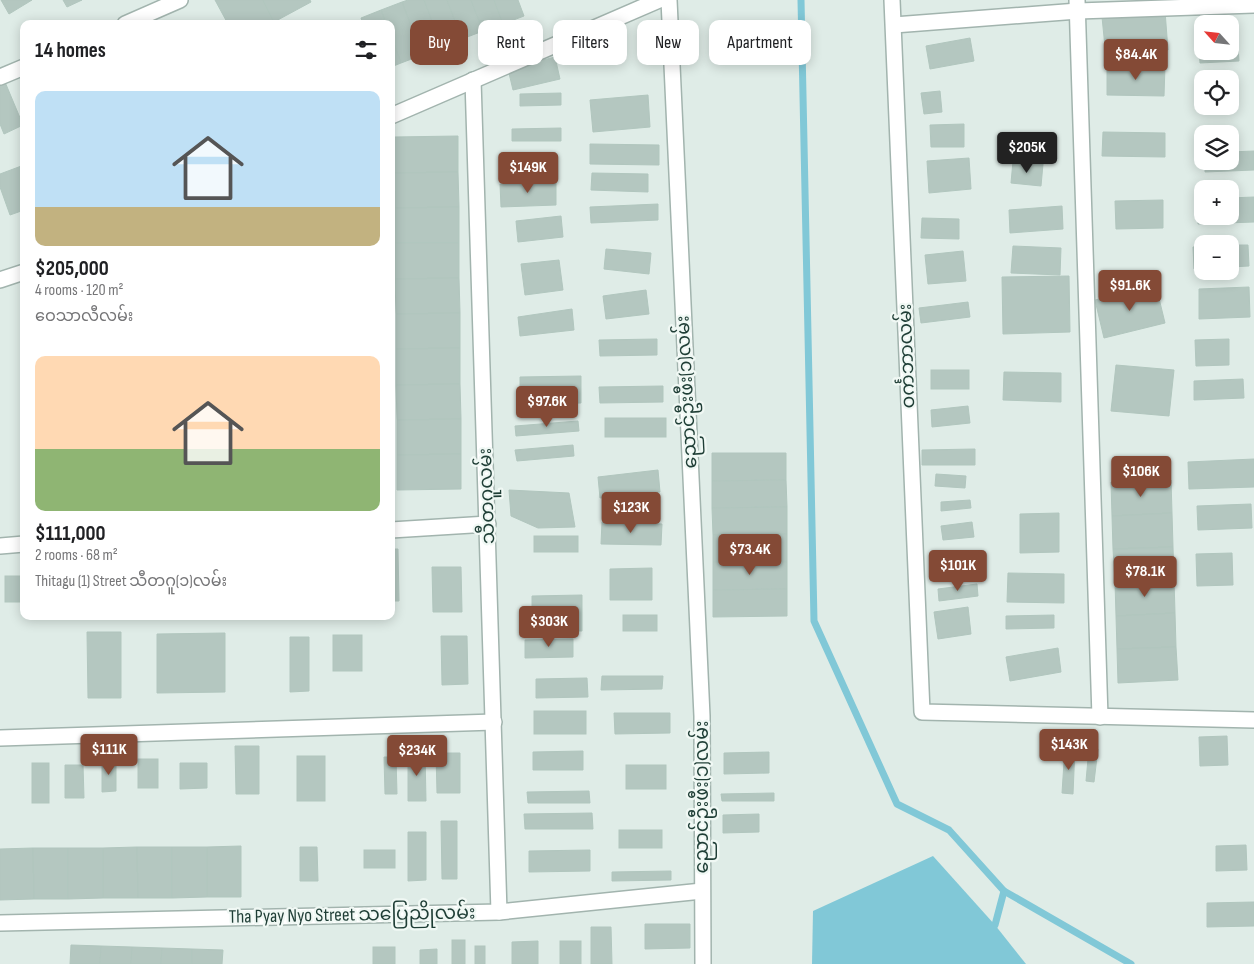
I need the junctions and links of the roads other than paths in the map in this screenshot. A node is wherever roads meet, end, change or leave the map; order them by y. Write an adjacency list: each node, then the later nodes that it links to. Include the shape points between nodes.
1 (180, 0): 7 (street)
2 (659, 0): 11 (street)
3 (669, 0): 23 (street, ညောင်ဦးဖီး(၁)လမ်း, via 702,716)
4 (892, 0): 8 (street, ဝင်္ကဘာလမ်း)
5 (1078, 5): 6 (street); 8 (street); 19 (street)
6 (1254, 5)
7 (133, 20)
8 (894, 25): 19 (street, ဝင်္ကဘာလမ်း, via 922,712)
9 (20, 69): 10 (street)
10 (0, 78)
11 (473, 80): 12 (street); 15 (street, သီတဂူလမ်း)
12 (395, 114)
13 (20, 273): 14 (street)
14 (0, 280)
15 (488, 524): 16 (street); 21 (street, သီတဂူလမ်း)
16 (395, 530)
17 (20, 544): 18 (street)
18 (0, 546)
19 (1100, 717): 20 (street)
20 (1254, 720)
21 (494, 722): 22 (street); 24 (street, သီတဂူလမ်း)
22 (0, 738)
23 (702, 891): 24 (street, Tha Pyay Nyo Street သပြေညိုလမ်း); 26 (street, ညောင်ဦးဖီး(၁)လမ်း)
24 (500, 912): 25 (street, Tha Pyay Nyo Street သပြေညိုလမ်း)
25 (0, 923)
26 (703, 964)

